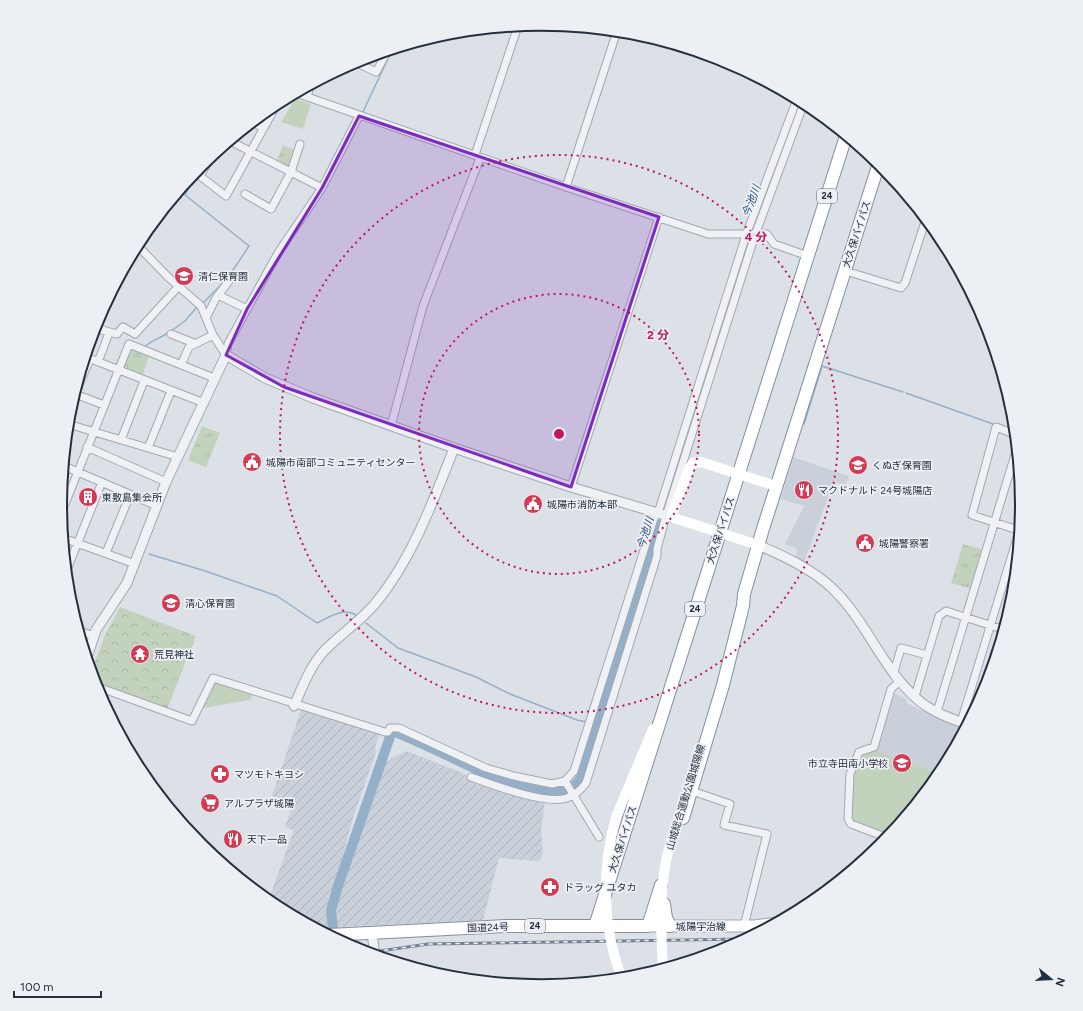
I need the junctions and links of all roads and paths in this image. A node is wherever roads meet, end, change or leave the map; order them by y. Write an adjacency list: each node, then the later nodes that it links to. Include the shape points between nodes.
1 (516, 32): 19 (street)
2 (615, 37): 23 (street)
3 (384, 58): 4 (street, via 376,72)
4 (363, 66)
5 (308, 93): 7 (street)
6 (303, 96): 7 (street)
7 (307, 97): 10 (street)
8 (795, 105): 28 (street)
9 (802, 109): 28 (street)
10 (358, 116): 19 (street); 24 (street)
11 (269, 117): 13 (street)
12 (258, 125): 13 (street)
13 (263, 128): 18 (street)
14 (840, 138): 30 (street)
15 (844, 141): 30 (highway, 大久保バイパス / 24)
16 (235, 144): 18 (street)
17 (300, 144): 21 (street)
18 (250, 151): 21 (street); 22 (street, via 226,196)
19 (477, 156): 23 (street); 54 (street, via 423,306)
20 (878, 171): 31 (highway, 大久保バイパス)
21 (291, 172): 24 (street); 25 (street, via 271,209)
22 (200, 176)
23 (566, 187): 26 (street)
24 (322, 188): 35 (street, via 278,253)
25 (245, 194)
26 (659, 217): 28 (street, via 708,234); 69 (street)
27 (924, 225): 31 (street, via 905,283 901,288 849,272)
28 (750, 235): 30 (street, via 767,234 774,244); 73 (street)
29 (142, 250): 33 (street)
30 (808, 256): 65 (highway, 大久保バイパス / 24)
31 (846, 268): 68 (highway, 大久保バイパス)
32 (229, 281): 34 (street)
33 (178, 287): 36 (street, via 201,306); 38 (street, via 135,334 123,327 117,334)
34 (218, 295): 35 (street); 36 (street)
35 (247, 309): 42 (street, via 228,344)
36 (206, 318): 40 (street)
37 (101, 330): 38 (street)
38 (109, 332): 44 (street)
39 (171, 334): 41 (street)
40 (213, 335): 41 (street); 42 (street)
41 (194, 343): 45 (street, via 189,347)
42 (226, 355): 47 (street); 54 (street, via 284,387)
43 (90, 359): 44 (street)
44 (98, 362): 46 (street)
45 (181, 365): 46 (street, via 129,344); 47 (street)
46 (119, 371): 48 (street); 52 (street)
47 (214, 378): 51 (street)
48 (144, 380): 49 (street); 57 (street)
49 (171, 391): 51 (street); 59 (street)
50 (80, 396): 52 (street)
51 (204, 403): 61 (street)
52 (104, 404): 56 (street)
53 (74, 426): 56 (street)
54 (391, 426): 60 (street)
55 (1010, 432): 74 (street, via 996,426 972,515)
56 (94, 433): 57 (street); 58 (street)
57 (121, 440): 59 (street)
58 (87, 447): 64 (street); 67 (street)
59 (148, 448): 61 (street)
60 (454, 448): 69 (street); 97 (street, via 417,535 401,565 374,604 309,671)
61 (178, 457): 67 (street)
62 (1014, 460): 74 (street)
63 (69, 468): 64 (street)
64 (77, 472): 66 (street); 71 (street)
65 (738, 474): 68 (main road); 73 (main road, via 701,462 693,463); 76 (highway, 大久保バイパス / 24)
66 (102, 482): 70 (street); 78 (street)
67 (166, 482): 72 (street)
68 (776, 486): 79 (highway, 大久保バイパス)
69 (571, 487): 73 (street)
70 (130, 495): 72 (street); 81 (street)
71 (67, 498)
72 (157, 506): 83 (street)
73 (662, 514): 76 (main road); 102 (street, via 574,771); 104 (street, via 657,556 591,773 586,783)
74 (995, 522): 75 (street); 84 (street)
75 (1015, 528)
76 (719, 532): 79 (main road); 96 (highway, 大久保バイパス / 24)
77 (68, 540): 78 (street)
78 (78, 543): 81 (street); 82 (street)
79 (758, 545): 87 (highway, 大久保バイパス); 92 (street, via 802,567 833,589 856,615)
80 (1014, 550): 85 (street)
81 (106, 554): 83 (street)
82 (70, 561)
83 (134, 564): 89 (street, via 127,583 107,611)
84 (966, 617): 85 (street); 91 (street, via 946,611 939,616); 98 (street)
85 (991, 625): 86 (street); 99 (street)
86 (1000, 628)
87 (737, 629): 103 (highway, 大久保バイパス); 116 (main road, 山城総合運動公園城陽線, bridge, via 672,840 663,884)
88 (84, 633): 89 (street)
89 (94, 636): 90 (street)
90 (89, 650)
91 (927, 655): 92 (street, via 901,648); 95 (street)
92 (894, 672): 93 (street)
93 (900, 681): 95 (street); 105 (street, via 891,689 874,747 859,752 850,774 848,819 851,824)
94 (104, 689): 97 (street, via 192,721 213,678)
95 (915, 696): 98 (street)
96 (666, 700): 109 (highway, 大久保バイパス / 24); 117 (main road, bridge, via 616,817 606,859 606,911 610,938)
97 (295, 704): 102 (street, via 389,730 399,728 486,768 552,784)
98 (937, 712): 100 (street)
99 (965, 718)
100 (963, 723)
101 (471, 778): 104 (street, via 546,799 561,800)
102 (565, 781): 104 (street)
103 (692, 791): 107 (highway, 大久保バイパス); 112 (street, via 730,804 724,825 767,834)
104 (574, 794): 106 (street)
105 (882, 836)
106 (600, 837)
107 (669, 863): 110 (highway, 大久保バイパス); 111 (highway, via 664,908)
108 (764, 924): 112 (main road, 城陽宇治線)
109 (595, 926): 110 (highway, 国道24号 / 24); 113 (highway, 国道24号 / 24, via 506,926)
110 (648, 926): 111 (main road, 城陽宇治線)
111 (670, 926): 112 (main road, 城陽宇治線)
112 (744, 926)
113 (372, 933): 114 (highway, 国道24号 / 24); 115 (street)
114 (340, 935)
115 (374, 949)
116 (663, 964)
117 (620, 973)

